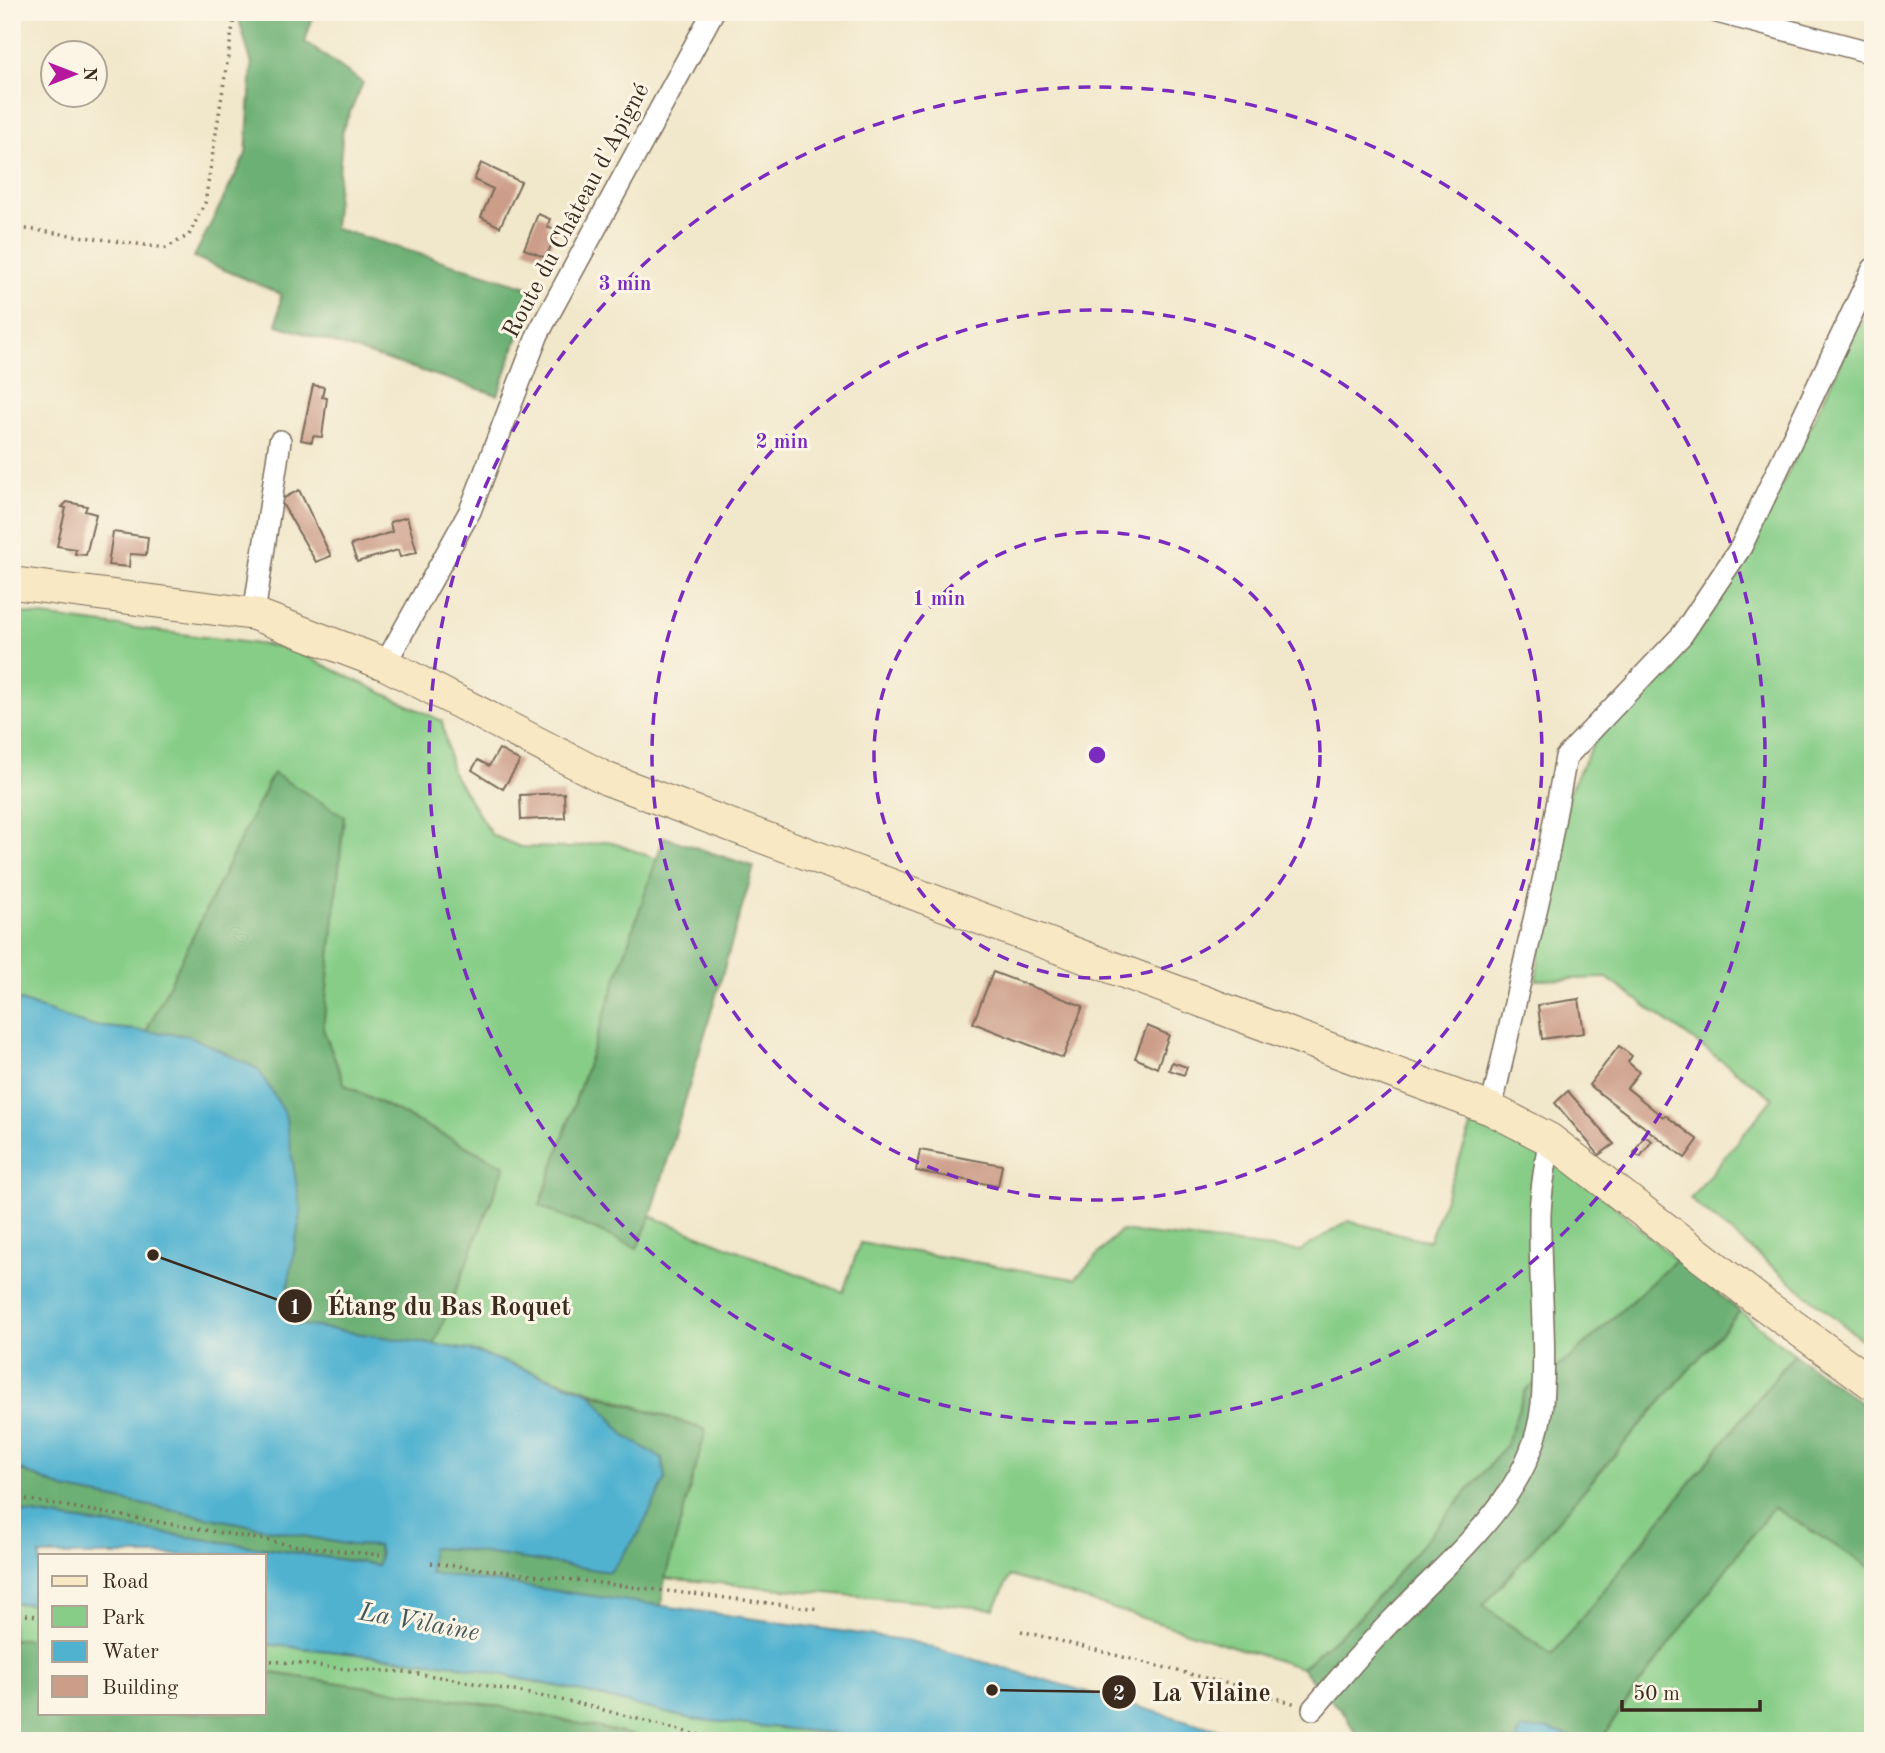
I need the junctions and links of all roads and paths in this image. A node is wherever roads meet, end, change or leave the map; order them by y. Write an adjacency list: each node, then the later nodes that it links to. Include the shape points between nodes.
1 (235, 12): 5 (path, via 205,203 188,235 166,248)
2 (713, 12): 10 (street, Route du Château d'Apigné, via 538,334 470,511)
3 (1717, 12): 4 (street)
4 (1873, 53)
5 (12, 227)
6 (1873, 269): 11 (street, via 1741,547 1682,635 1566,757)
7 (280, 441): 9 (street)
8 (12, 583): 9 (street)
9 (254, 614): 10 (street)
10 (385, 664): 11 (street, via 607,779)
11 (1491, 1109): 12 (street)
12 (1549, 1139): 13 (street); 22 (street, via 1540,1216 1542,1406 1529,1453 1514,1485 1480,1531 1396,1615)
13 (1873, 1384)
14 (12, 1497): 15 (path, via 299,1546)
15 (380, 1555)
16 (431, 1563): 17 (path)
17 (819, 1609)
18 (12, 1614): 19 (path)
19 (38, 1616)
20 (1021, 1631): 22 (path)
21 (266, 1660): 23 (path, via 448,1678 581,1704 694,1734)
22 (1313, 1709)
23 (755, 1741)

